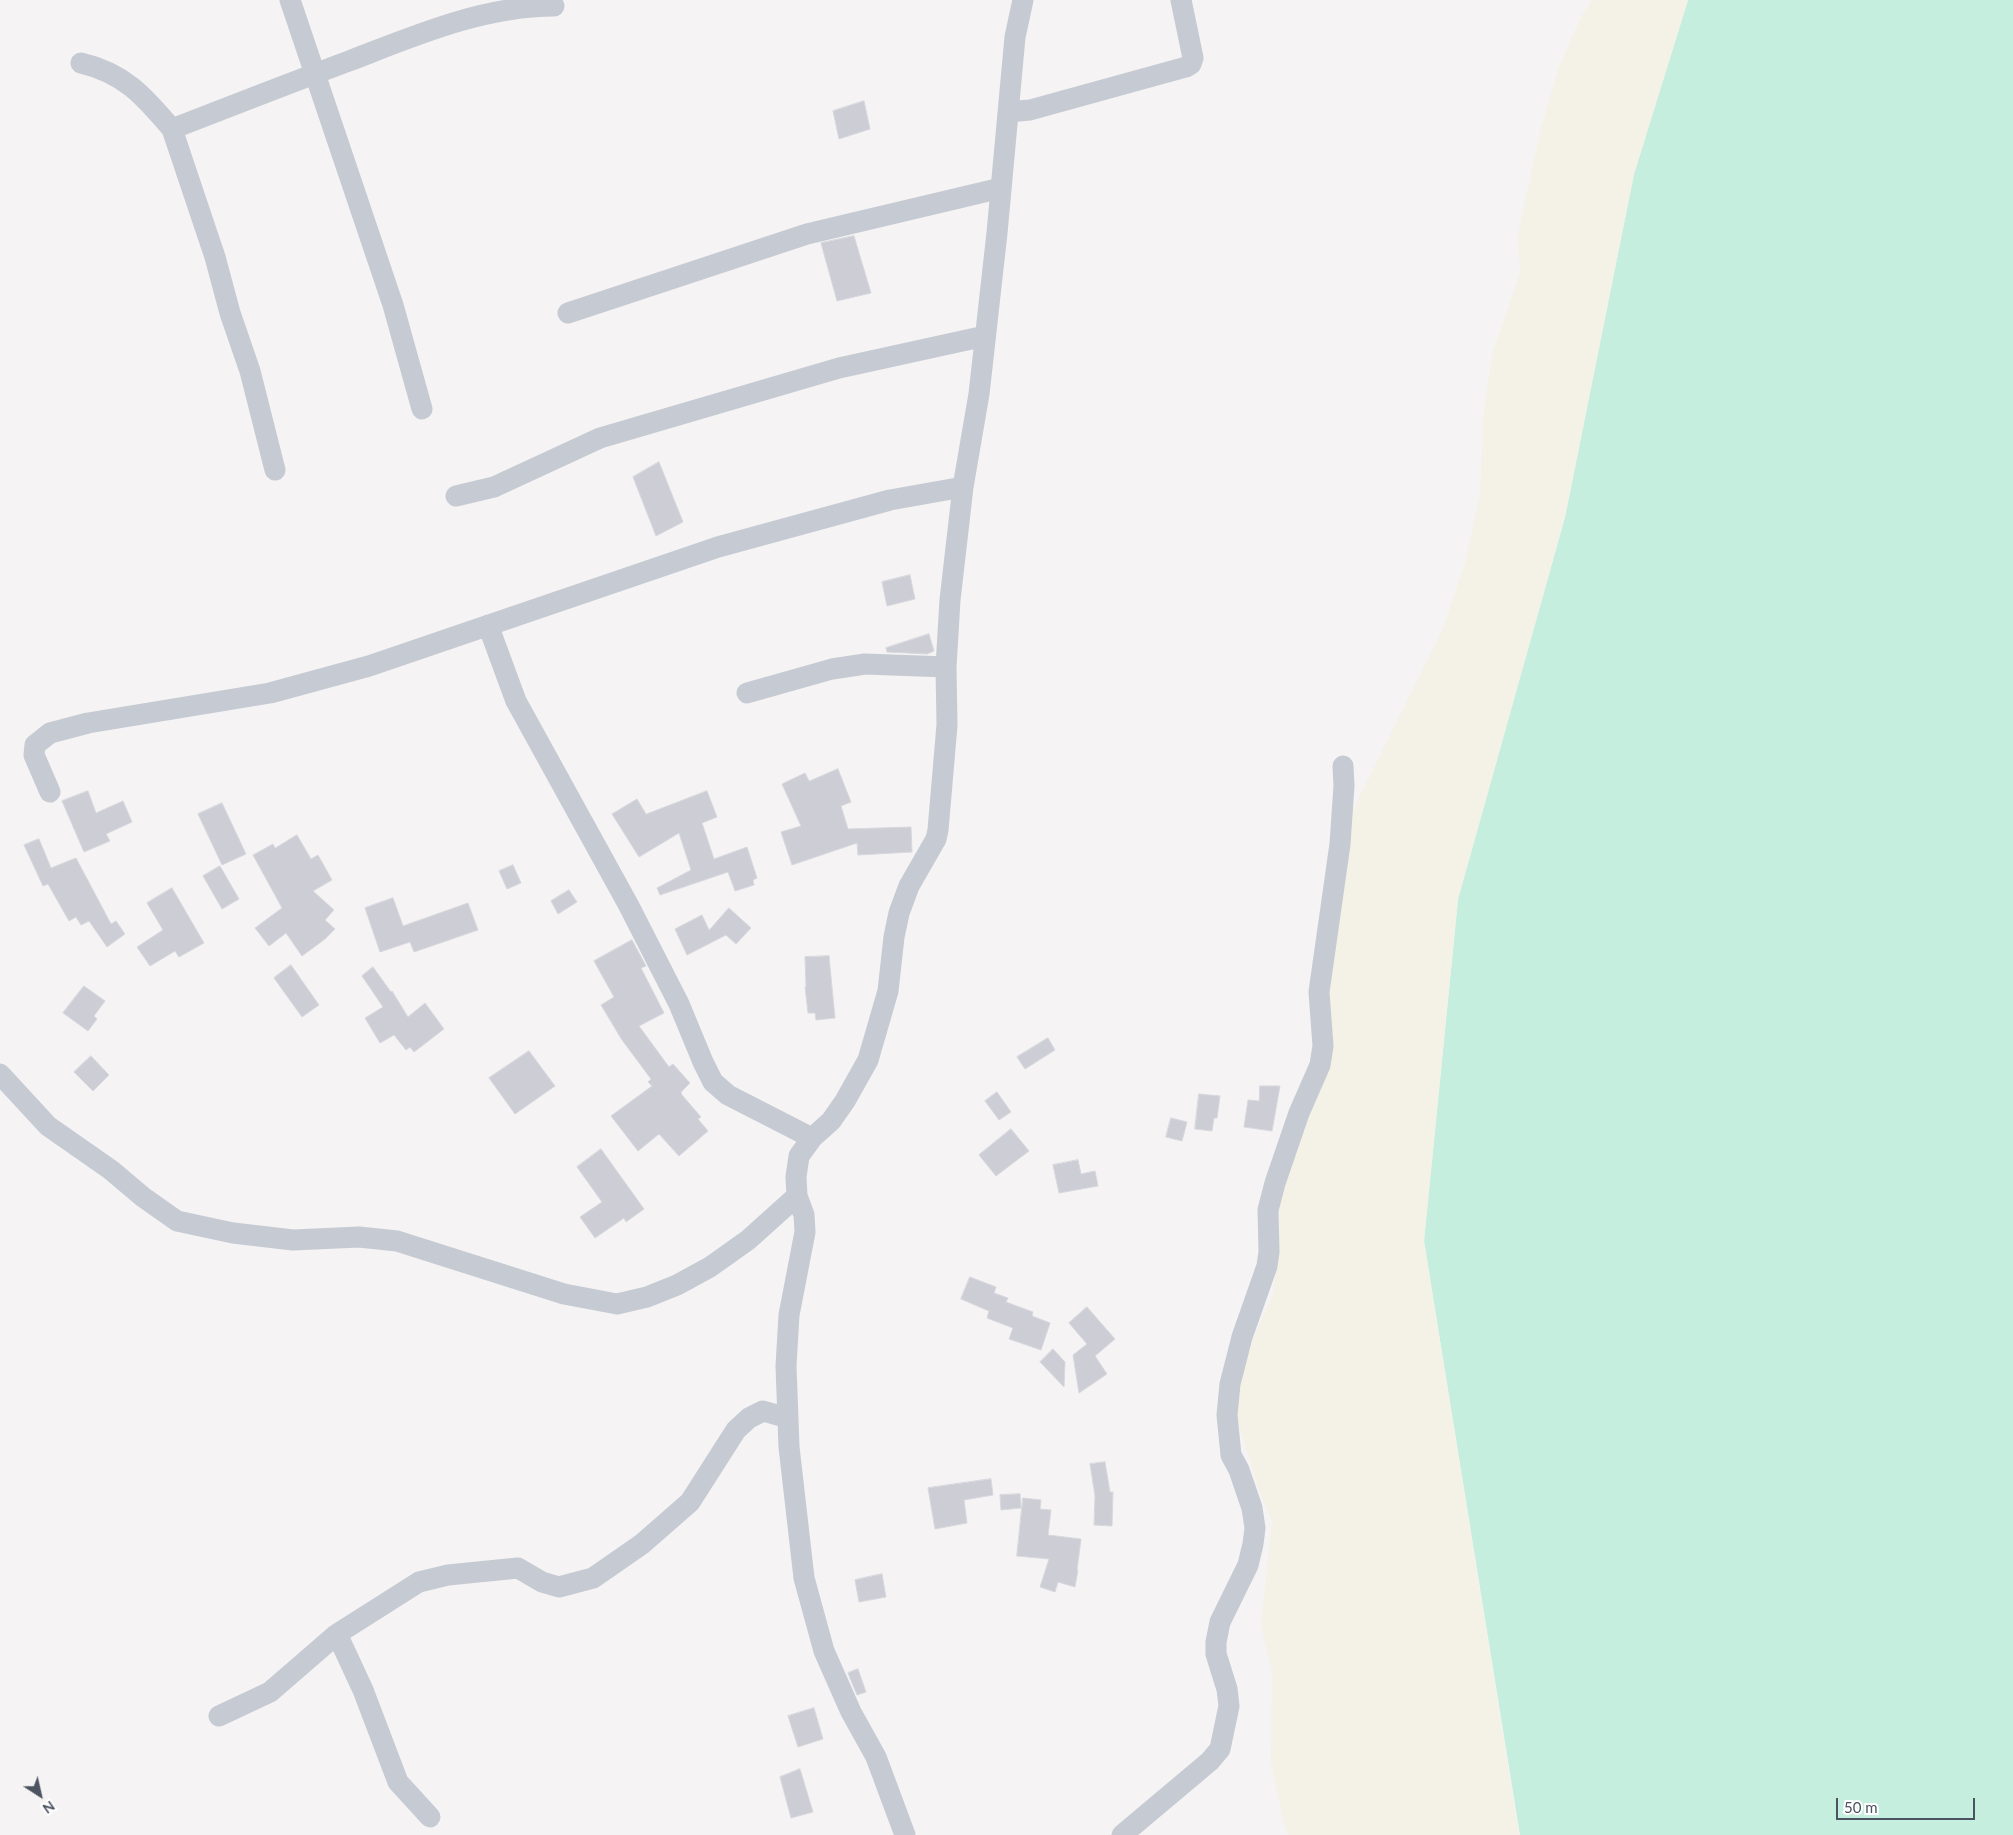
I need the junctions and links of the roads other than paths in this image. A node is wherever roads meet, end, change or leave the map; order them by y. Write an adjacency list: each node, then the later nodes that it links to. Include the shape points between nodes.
1 (290, 0): 6 (street)
2 (1023, 0): 7 (street, via 1015,37)
3 (1181, 0): 7 (street, via 1193,58 1191,64 1030,110)
4 (554, 6): 6 (street, via 530,6 485,15 413,36)
5 (82, 63): 8 (street, via 100,68 130,84)
6 (315, 73): 8 (street); 12 (street, via 393,305)
7 (1008, 112): 9 (street)
8 (172, 129): 13 (street, via 250,371)
9 (1001, 188): 10 (street, via 807,234); 11 (street)
10 (568, 313)
11 (985, 336): 14 (street); 15 (street, via 839,368 600,438 501,484)
12 (422, 409)
13 (275, 470)
14 (963, 487): 16 (street, via 890,500 718,547); 17 (street)
15 (456, 496)
16 (488, 626): 20 (street, via 368,666 270,693 88,723 50,733 36,745 34,755); 22 (street, via 516,701 634,915 679,1004 713,1082 728,1096)
17 (946, 667): 18 (street, via 865,664 832,669); 22 (street, via 947,725 936,839 909,886 899,913 888,991 868,1060 831,1121)
18 (747, 693)
19 (1343, 766): 29 (street, via 1340,844 1319,992 1323,1046 1320,1065 1274,1183 1268,1210 1267,1266 1242,1337 1230,1384 1227,1415 1231,1455 1252,1508 1255,1528 1248,1566 1220,1622 1216,1642 1216,1654 1228,1689 1226,1729 1220,1749 1210,1761)
20 (50, 792)
21 (0, 1074): 23 (street, via 48,1126 177,1221 233,1233 293,1240 358,1237 397,1241 564,1294 617,1304 647,1297 710,1267 748,1240)
22 (812, 1138): 23 (street, via 799,1156)
23 (797, 1196): 24 (street, via 804,1215 805,1232 790,1315 786,1366)
24 (788, 1418): 25 (street, via 763,1411 749,1418 736,1430 690,1502 642,1544 594,1578 559,1587 542,1582 518,1568 448,1575 419,1582); 28 (street, via 804,1578 824,1651 851,1712 876,1757)
25 (337, 1634): 26 (street, via 270,1692); 27 (street, via 363,1690 398,1782)
26 (219, 1716)
27 (430, 1817)
28 (905, 1835)
29 (1122, 1835)

